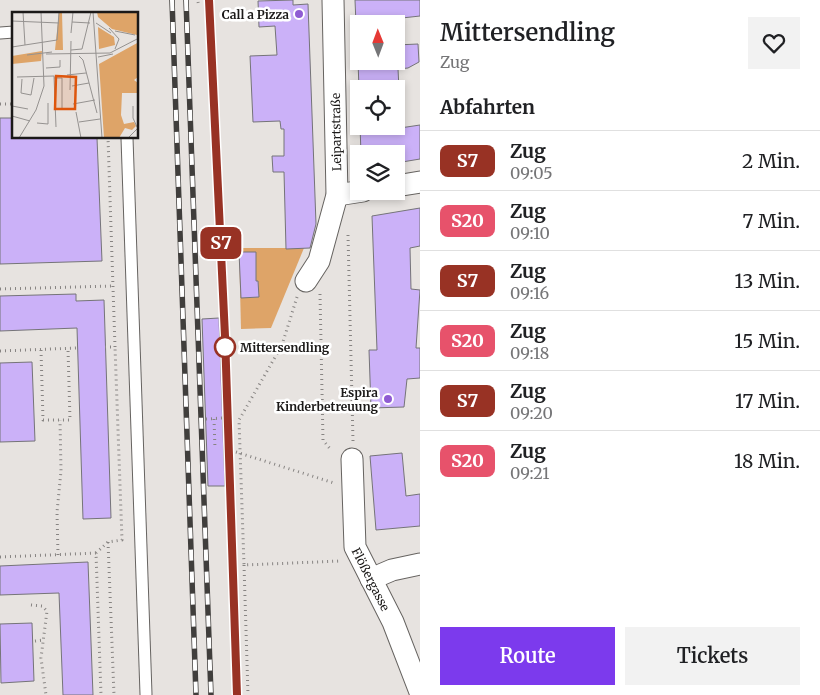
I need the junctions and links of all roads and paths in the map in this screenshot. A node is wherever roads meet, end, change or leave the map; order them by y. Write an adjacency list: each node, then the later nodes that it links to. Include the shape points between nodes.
1 (333, 0): 7 (street, Leipartstraße)
2 (108, 139): 9 (path)
3 (127, 139): 39 (lane)
4 (420, 182): 5 (street)
5 (405, 184)
6 (350, 193): 7 (street)
7 (338, 195): 10 (street, Leipartstraße)
8 (348, 233): 25 (path, via 354,429)
9 (113, 286): 11 (path); 13 (path)
10 (313, 286): 23 (path, via 323,440); 24 (path, via 298,295 282,345 239,420)
11 (0, 289)
12 (105, 347): 13 (path)
13 (115, 347): 27 (path, via 122,540)
14 (77, 348): 15 (path)
15 (68, 349): 16 (path); 21 (path, via 70,420)
16 (41, 350): 17 (path); 21 (path, via 43,420)
17 (0, 351)
18 (223, 418): 20 (path)
19 (206, 419): 20 (path)
20 (214, 419): 22 (path)
21 (60, 420): 29 (path)
22 (215, 449)
23 (331, 450)
24 (238, 452): 26 (path); 33 (path)
25 (352, 459): 34 (street, Flößergasse, via 354,541)
26 (330, 482)
27 (108, 542): 28 (path); 42 (path)
28 (96, 553): 29 (path); 41 (path)
29 (58, 555): 30 (path)
30 (0, 557)
31 (339, 562): 33 (path)
32 (420, 564): 34 (street)
33 (244, 565): 43 (path)
34 (371, 578): 38 (street, Flößergasse, via 393,622)
35 (31, 605): 36 (path, via 42,606 47,611)
36 (44, 640): 37 (path); 40 (path, via 41,658)
37 (35, 641)
38 (420, 692)
39 (146, 694)
40 (46, 695)
41 (101, 695)
42 (114, 695)
43 (248, 695)

